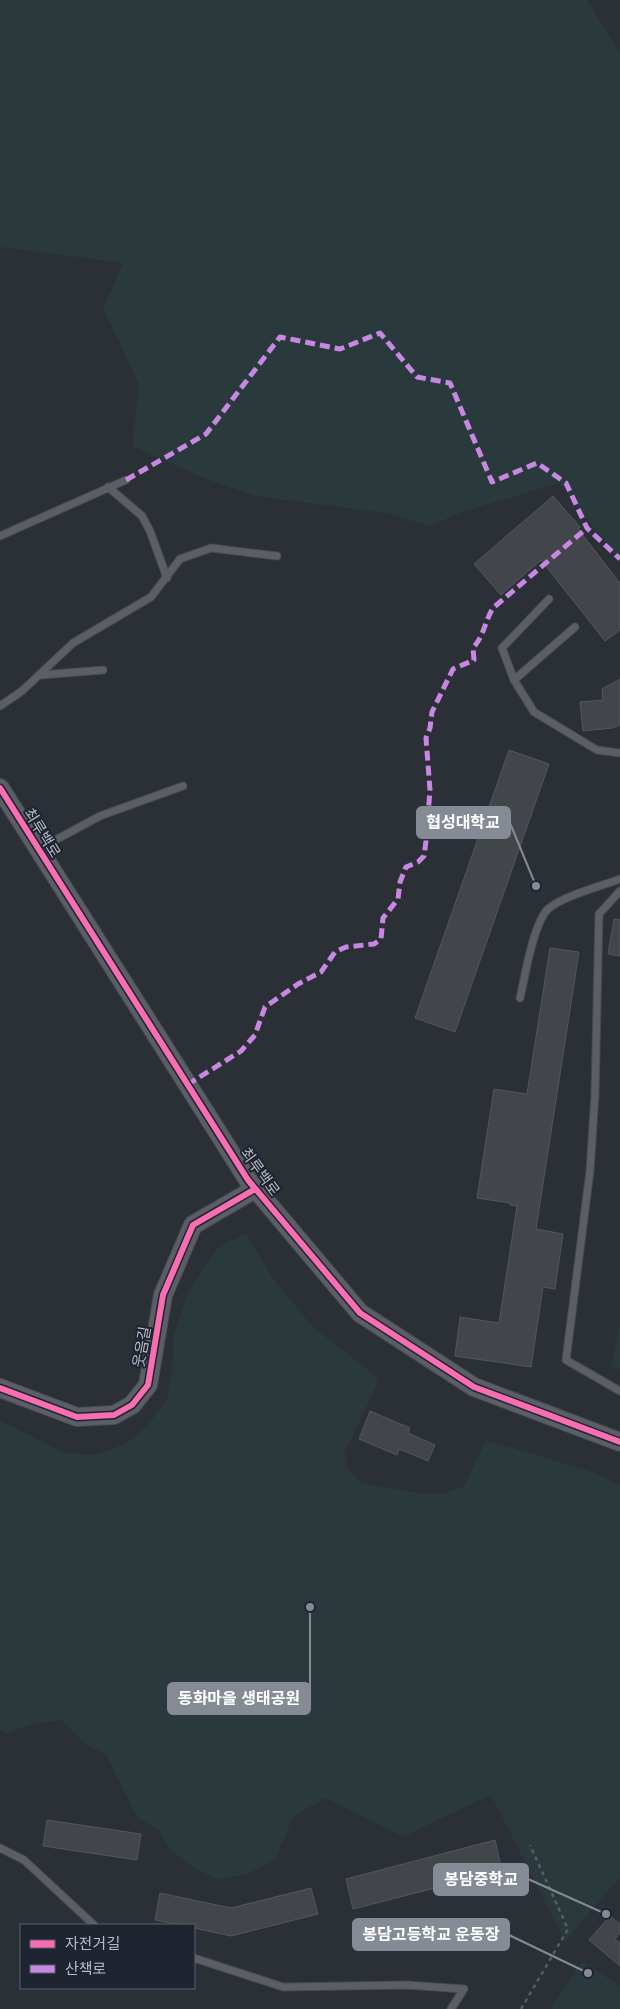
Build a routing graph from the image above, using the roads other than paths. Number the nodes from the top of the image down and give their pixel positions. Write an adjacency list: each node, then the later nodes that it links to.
1 (126, 480): 2 (lane)
2 (108, 487): 3 (lane); 5 (lane)
3 (0, 536)
4 (277, 556): 5 (lane)
5 (167, 578): 9 (lane)
6 (549, 599): 10 (lane)
7 (575, 627): 10 (lane)
8 (103, 670): 9 (lane)
9 (40, 675): 11 (lane)
10 (514, 680): 12 (lane)
11 (0, 706)
12 (620, 753)
13 (183, 786): 15 (lane)
14 (0, 788): 15 (street, 최루백로)
15 (38, 849): 19 (street, 최루백로)
16 (620, 878): 18 (lane)
17 (620, 892): 21 (lane)
18 (520, 998)
19 (255, 1189): 20 (street, 웃음길); 22 (street, 최루백로)
20 (0, 1388)
21 (620, 1391)
22 (620, 1442)
23 (0, 1848): 24 (lane)
24 (93, 1924)
25 (195, 1958): 26 (lane)
26 (451, 2009)

